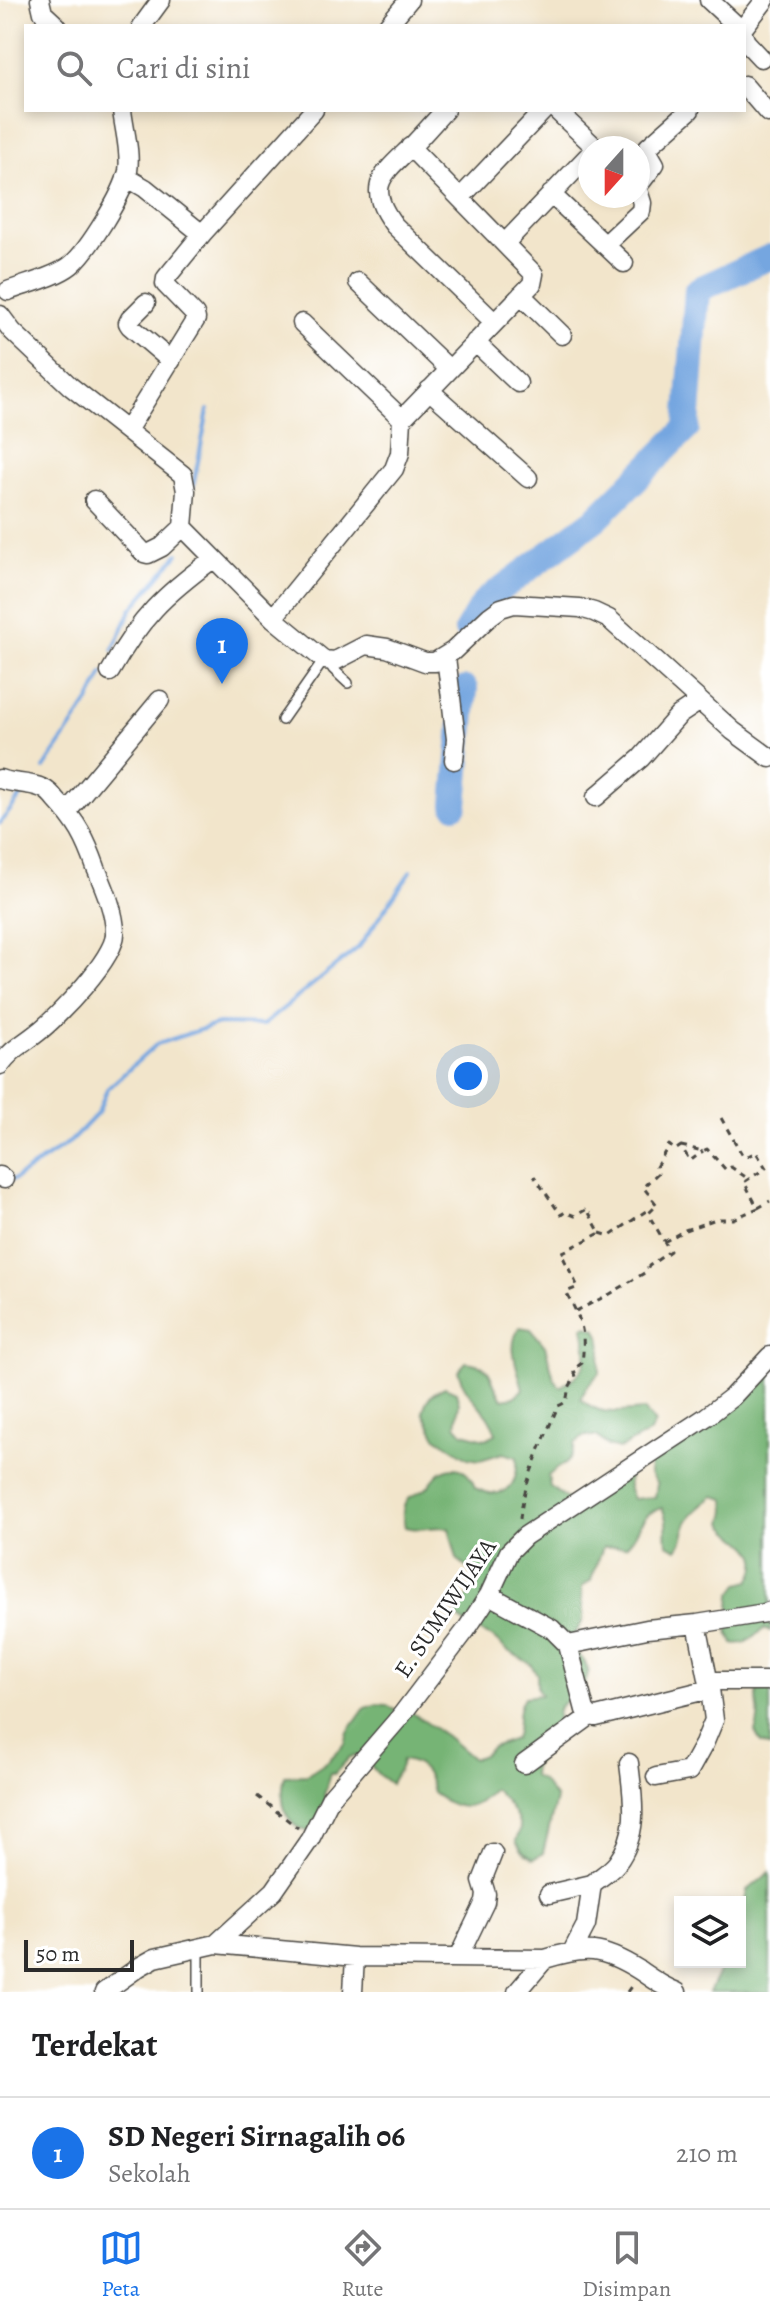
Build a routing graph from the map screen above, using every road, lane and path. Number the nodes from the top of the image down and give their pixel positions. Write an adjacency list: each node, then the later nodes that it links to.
1 (40, 0): 6 (street)
2 (161, 0): 7 (street)
3 (409, 0): 8 (street)
4 (709, 0): 9 (street)
5 (765, 0): 10 (street)
6 (55, 24)
7 (143, 24)
8 (389, 24)
9 (732, 24)
10 (746, 30)
11 (746, 39): 12 (street)
12 (761, 58)
13 (746, 87): 20 (street)
14 (122, 112): 25 (street)
15 (312, 112): 29 (street)
16 (443, 112): 23 (street)
17 (542, 112): 27 (street)
18 (558, 112): 21 (street)
19 (688, 112): 22 (street)
20 (768, 113)
21 (583, 136)
22 (650, 145)
23 (410, 147): 27 (street); 39 (street)
24 (578, 166): 26 (street)
25 (126, 177): 29 (street); 35 (street)
26 (551, 194): 30 (street); 31 (street)
27 (461, 197): 30 (street)
28 (641, 208): 31 (street)
29 (202, 234): 43 (street)
30 (505, 243): 36 (street)
31 (606, 244): 32 (street)
32 (624, 263)
33 (0, 274): 35 (street)
34 (358, 282): 44 (street)
35 (8, 291): 38 (street)
36 (521, 295): 39 (street); 41 (street)
37 (146, 303): 43 (street)
38 (0, 312): 48 (street)
39 (494, 322): 42 (street)
40 (302, 323): 47 (street)
41 (562, 335)
42 (475, 342): 44 (street); 45 (street)
43 (171, 361): 48 (street)
44 (449, 369): 46 (street)
45 (518, 383)
46 (429, 390): 47 (street); 49 (street)
47 (402, 419): 53 (street)
48 (128, 429): 51 (street)
49 (528, 478)
50 (94, 500): 51 (street)
51 (183, 527): 52 (street)
52 (213, 559): 53 (street); 56 (street)
53 (273, 618): 55 (street)
54 (446, 657): 55 (street); 59 (street); 62 (street)
55 (327, 661): 57 (lane); 60 (lane)
56 (110, 672)
57 (348, 683)
58 (160, 700): 65 (street)
59 (700, 701): 61 (street); 64 (street)
60 (282, 720)
61 (770, 758)
62 (454, 760)
63 (0, 779): 65 (street)
64 (596, 797)
65 (67, 812): 66 (street)
66 (0, 1065)
67 (721, 1118): 70 (path)
68 (681, 1146): 69 (path); 69 (path); 76 (path)
69 (703, 1151): 73 (path)
70 (766, 1168): 71 (path); 73 (path)
71 (770, 1173)
72 (534, 1176): 77 (path)
73 (748, 1179): 75 (path)
74 (770, 1201): 75 (path)
75 (758, 1208): 78 (path)
76 (648, 1214): 77 (path); 78 (path)
77 (600, 1233): 79 (path)
78 (664, 1242): 79 (path)
79 (576, 1311): 81 (path)
80 (770, 1356): 81 (street, E. SUMIWIJAYA)
81 (525, 1536): 82 (street, E. SUMIWIJAYA)
82 (489, 1595): 85 (street); 93 (street, E. SUMIWIJAYA)
83 (770, 1611): 84 (street)
84 (697, 1624): 85 (street); 87 (street)
85 (568, 1645): 88 (street)
86 (770, 1681): 87 (street)
87 (710, 1685): 88 (street); 91 (street)
88 (590, 1716): 90 (street)
89 (629, 1763): 95 (street)
90 (524, 1764)
91 (656, 1777)
92 (257, 1796): 93 (path)
93 (310, 1839): 97 (street, E. SUMIWIJAYA)
94 (493, 1853): 100 (street)
95 (592, 1884): 96 (street); 98 (street)
96 (549, 1894)
97 (207, 1947): 99 (street); 102 (street); 103 (lane)
98 (573, 1950): 101 (street); 106 (street)
99 (355, 1957): 100 (street); 104 (street)
100 (458, 1958): 101 (street)
101 (545, 1959): 105 (street)
102 (104, 1992)
103 (199, 1992)
104 (353, 1992)
105 (517, 1992)
106 (677, 1992)

